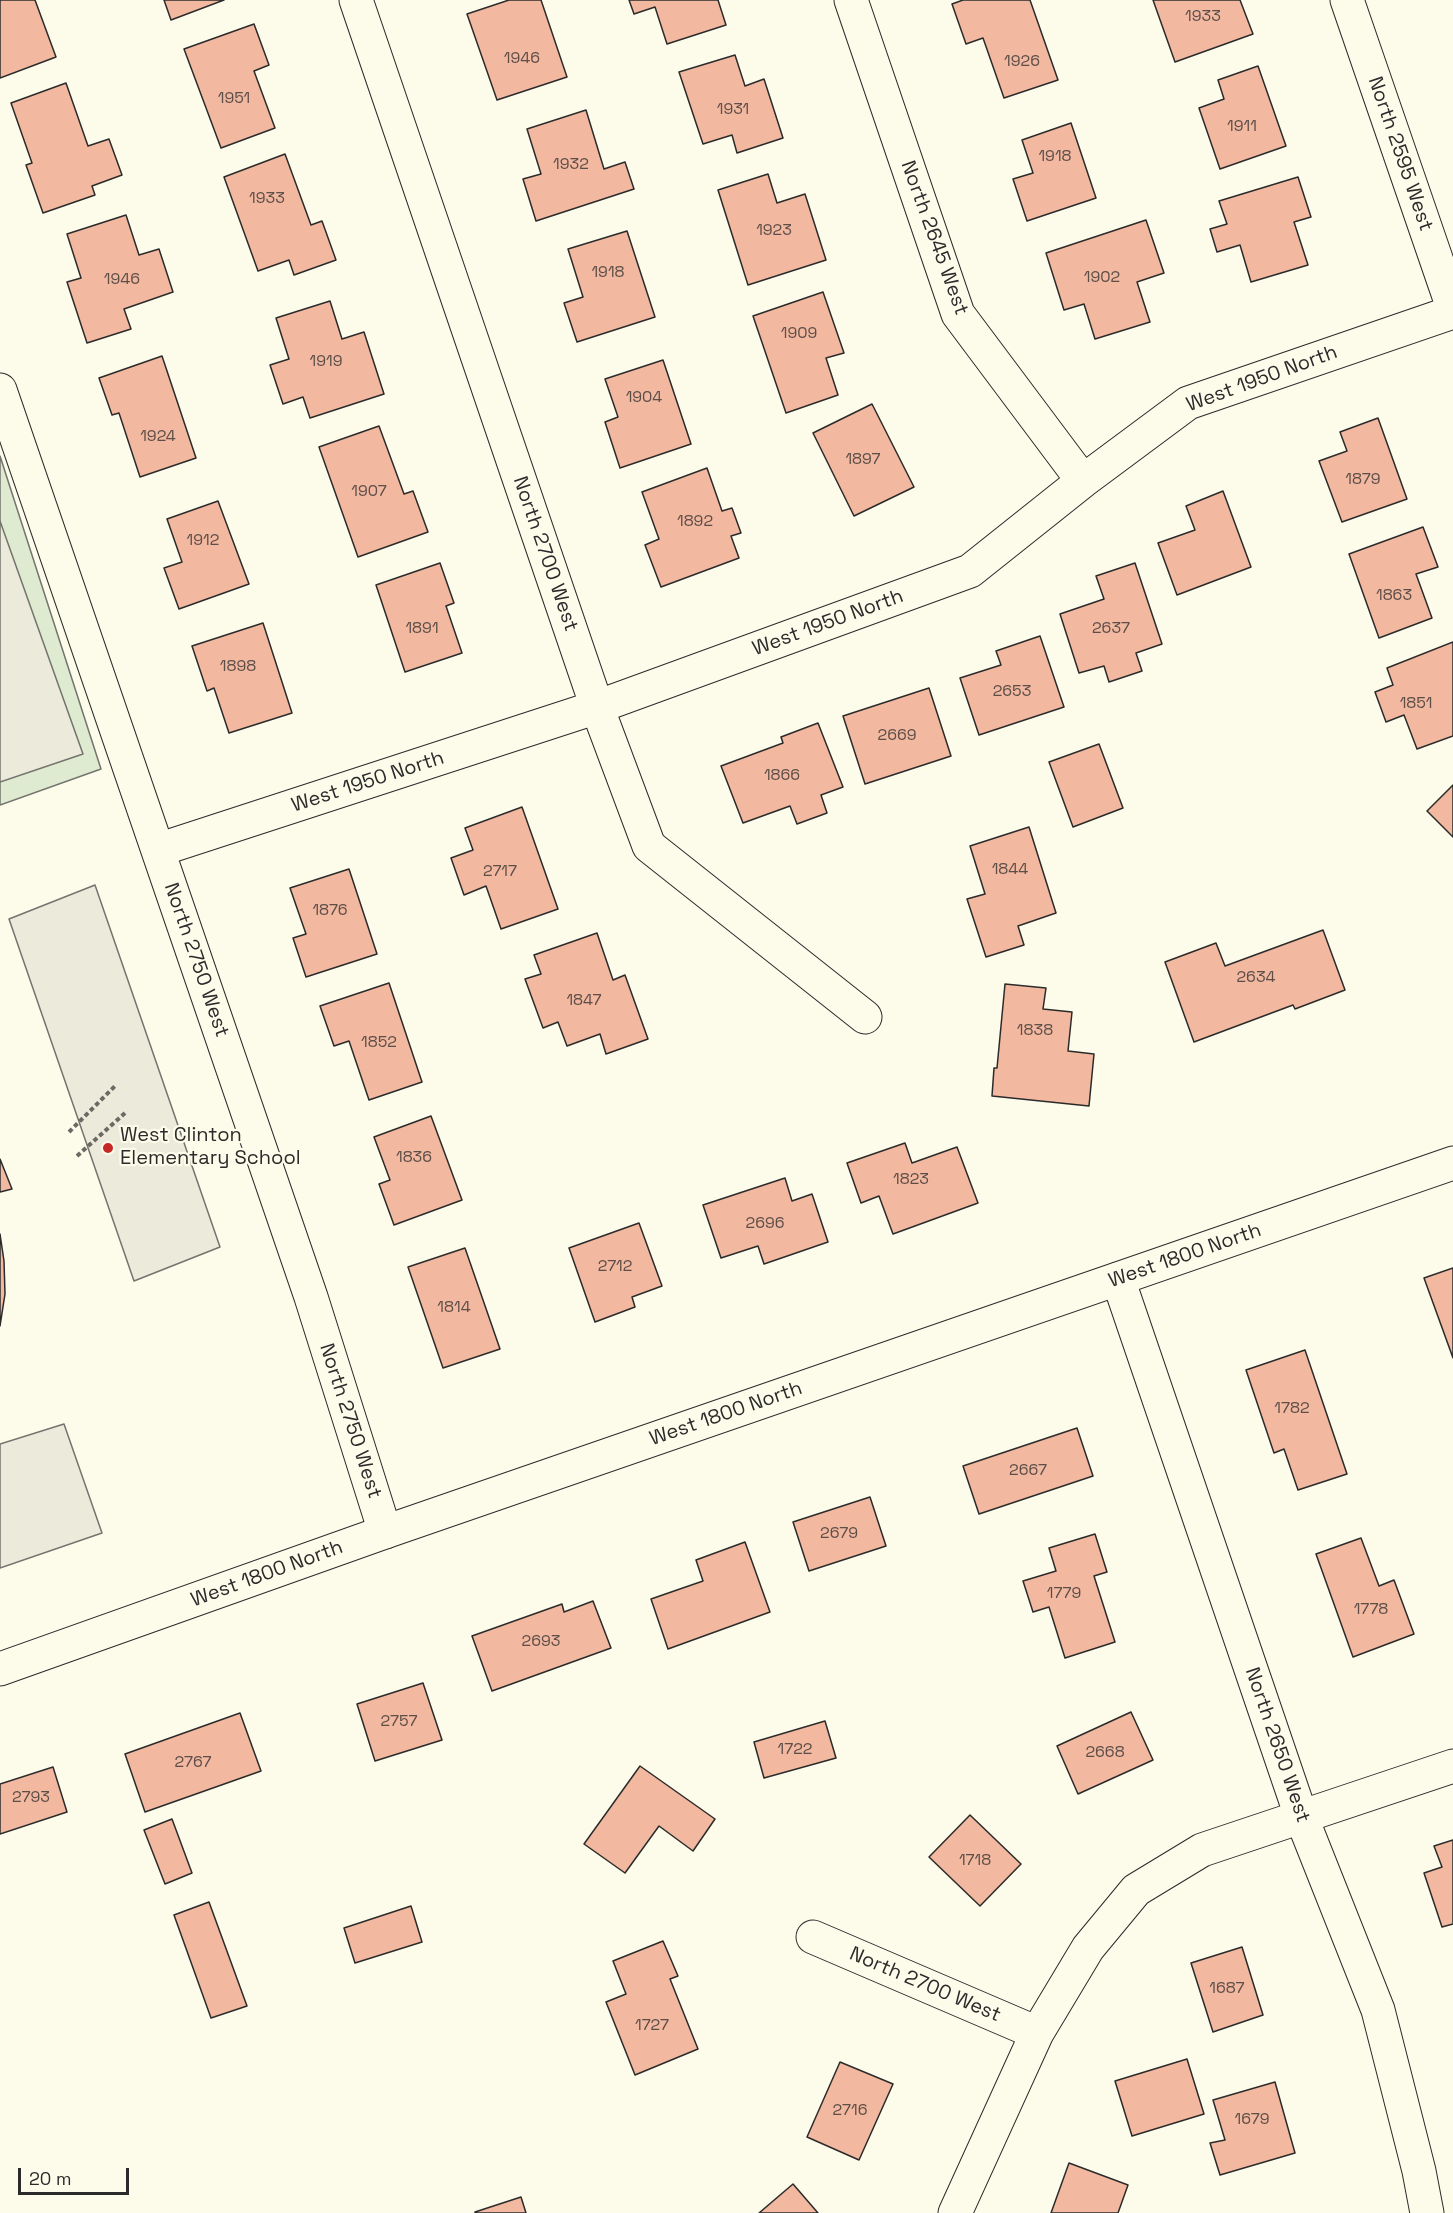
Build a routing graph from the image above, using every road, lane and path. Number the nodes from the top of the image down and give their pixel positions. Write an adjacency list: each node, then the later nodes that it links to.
1 (357, 0): 7 (street, North 2700 West)
2 (851, 0): 6 (street, North 2645 West)
3 (1347, 0): 4 (street, North 2595 West)
4 (1453, 310): 6 (street, West 1950 North)
5 (0, 390): 8 (street, North 2750 West)
6 (1083, 481): 7 (street, West 1950 North)
7 (597, 708): 8 (street, West 1950 North); 9 (street, North 2700 West)
8 (158, 850): 16 (street, North 2750 West)
9 (865, 1017)
10 (115, 1086): 12 (path)
11 (125, 1113): 13 (path)
12 (69, 1132)
13 (77, 1156)
14 (1453, 1163): 15 (street, West 1800 North)
15 (1118, 1279): 16 (street, West 1800 North); 19 (street, North 2650 West)
16 (385, 1532): 17 (street, West 1800 North)
17 (0, 1669)
18 (1453, 1766): 19 (street)
19 (1301, 1816): 21 (street); 23 (street, North 2650 West)
20 (813, 1937): 21 (street, North 2700 West)
21 (1037, 2033): 22 (street)
22 (955, 2213)
23 (1427, 2213)

